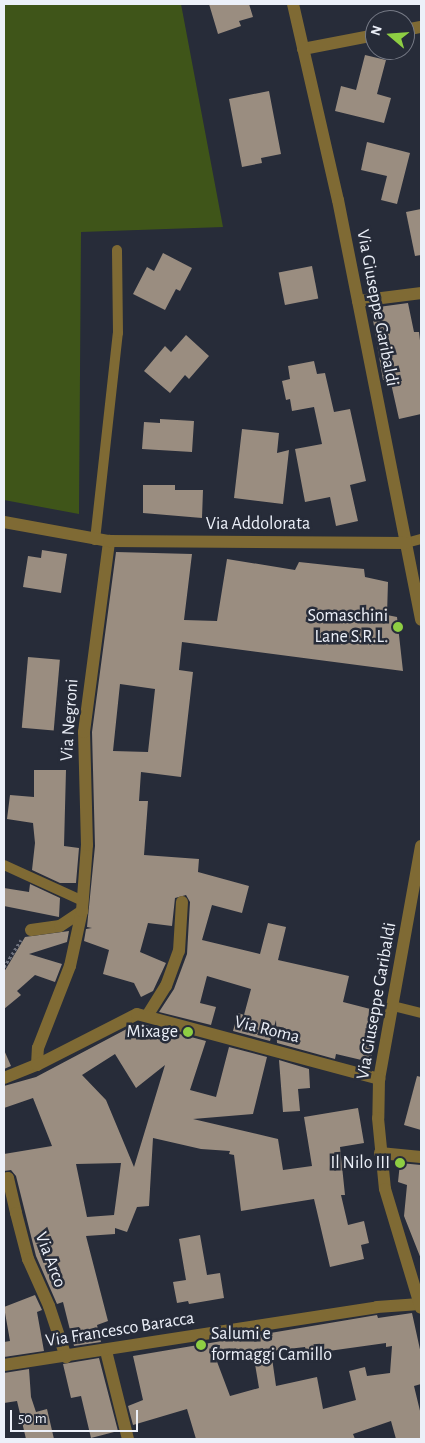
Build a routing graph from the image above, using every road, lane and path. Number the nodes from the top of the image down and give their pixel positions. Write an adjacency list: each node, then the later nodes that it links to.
1 (293, 4): 3 (street, Via Giuseppe Garibaldi)
2 (365, 38): 3 (street)
3 (303, 49): 6 (street, Via Giuseppe Garibaldi)
4 (117, 250): 9 (lane)
5 (421, 292): 6 (street)
6 (358, 302): 11 (street, Via Giuseppe Garibaldi)
7 (4, 522): 9 (street, Via Addolorata)
8 (421, 539): 11 (lane, Via Addolorata)
9 (95, 540): 10 (street, Via Addolorata)
10 (108, 541): 11 (street, Via Addolorata); 16 (street, Via Negroni)
11 (406, 543): 12 (street, Via Giuseppe Garibaldi)
12 (421, 620)
13 (421, 846): 19 (street, Via Giuseppe Garibaldi)
14 (4, 865): 16 (lane)
15 (182, 902): 21 (street)
16 (82, 906): 17 (street); 22 (street, Via Negroni)
17 (31, 930): 18 (path)
18 (4, 967)
19 (393, 1006): 20 (lane); 24 (street, Via Giuseppe Garibaldi)
20 (421, 1013)
21 (147, 1016): 22 (street); 24 (street, Via Roma)
22 (37, 1065): 23 (street)
23 (4, 1078)
24 (378, 1079): 25 (street, Via Giuseppe Garibaldi)
25 (380, 1153): 26 (street); 28 (street, Via Giuseppe Garibaldi)
26 (421, 1158)
27 (4, 1178): 30 (street, Via Arco)
28 (421, 1305): 29 (street, Via Francesco Baracca)
29 (106, 1351): 30 (street, Via Francesco Baracca); 32 (street)
30 (66, 1357): 31 (street, Via Francesco Baracca)
31 (4, 1365)
32 (128, 1439)

